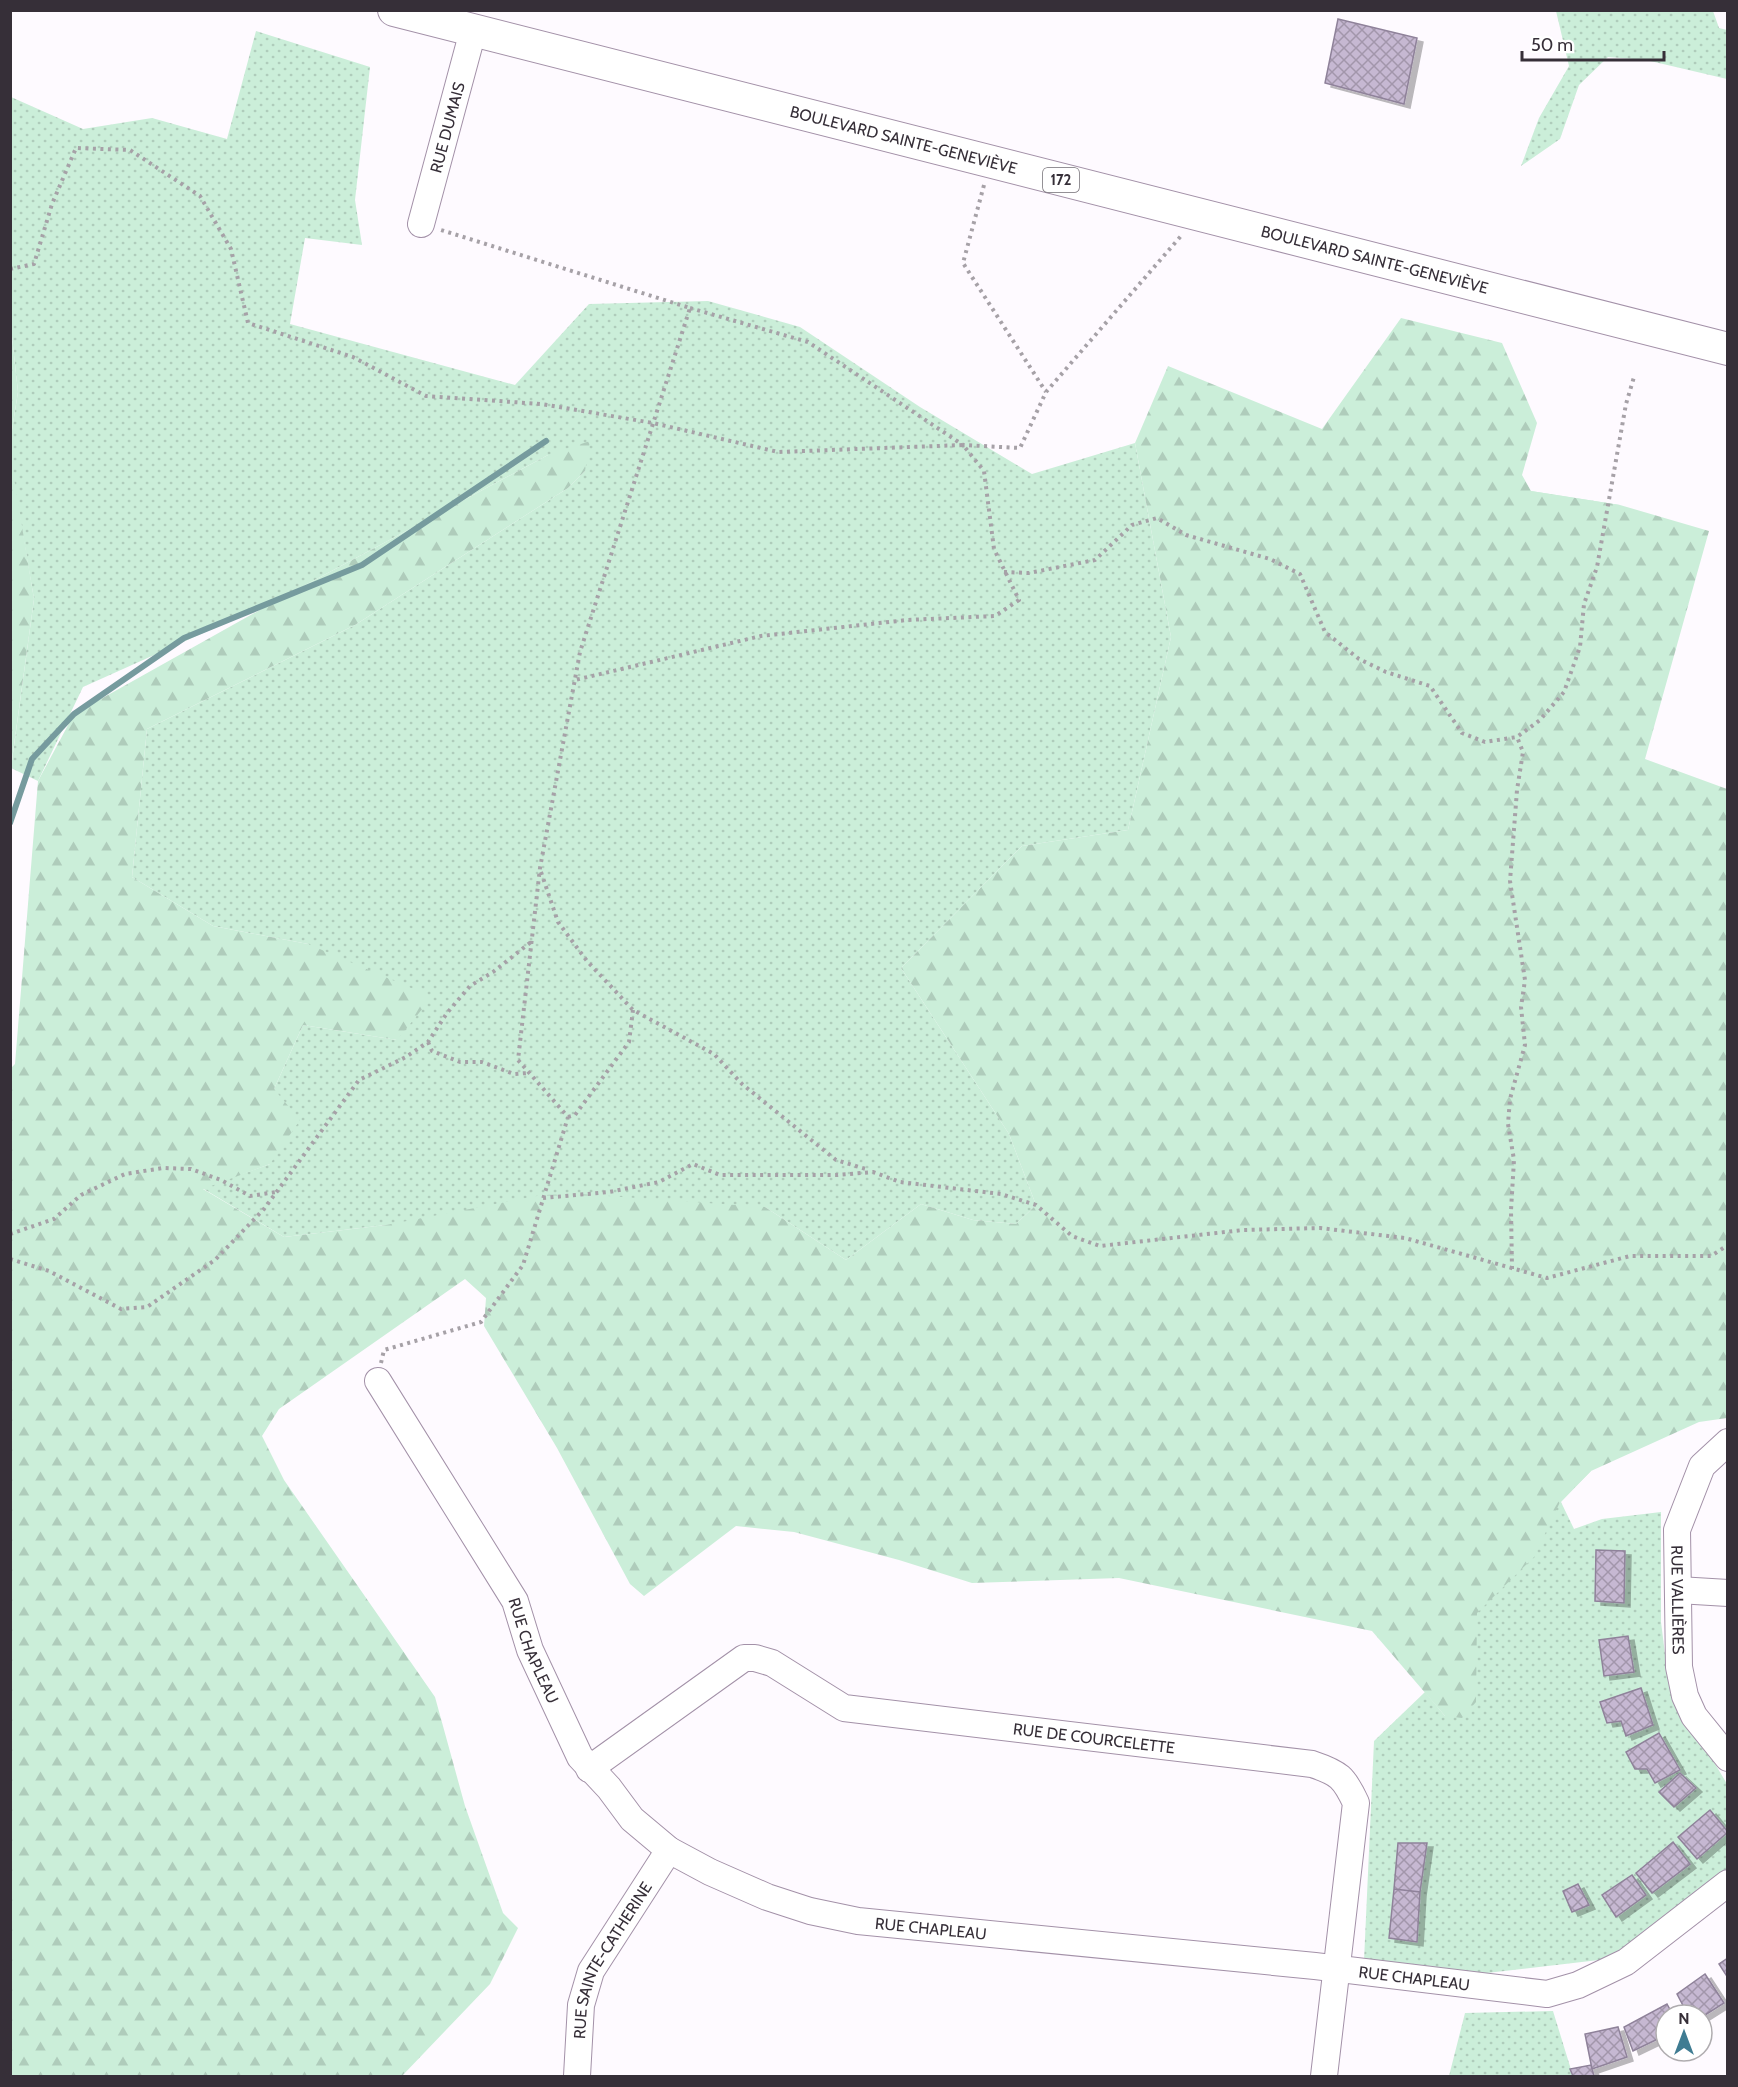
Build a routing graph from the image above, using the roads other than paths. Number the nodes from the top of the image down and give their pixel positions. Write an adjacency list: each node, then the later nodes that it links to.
1 (394, 10): 2 (main road, BOULEVARD SAINTE-GENEVIÈVE / 172)
2 (473, 31): 3 (street, RUE DUMAIS); 4 (main road, BOULEVARD SAINTE-GENEVIÈVE / 172)
3 (422, 224)
4 (1728, 349)
5 (378, 1381): 10 (street, RUE CHAPLEAU)
6 (1728, 1442): 7 (street, RUE VALLIÈRES)
7 (1678, 1590): 8 (street); 9 (street, RUE VALLIÈRES)
8 (1728, 1593)
9 (1728, 1758)
10 (589, 1769): 11 (street, RUE CHAPLEAU); 13 (street, RUE DE COURCELETTE)
11 (669, 1850): 13 (street, RUE CHAPLEAU); 14 (street, RUE SAINTE-CATHERINE)
12 (1728, 1883): 13 (street, RUE CHAPLEAU)
13 (1335, 1969): 15 (street, RUE DE COURCELETTE)
14 (577, 2076)
15 (1324, 2076)

